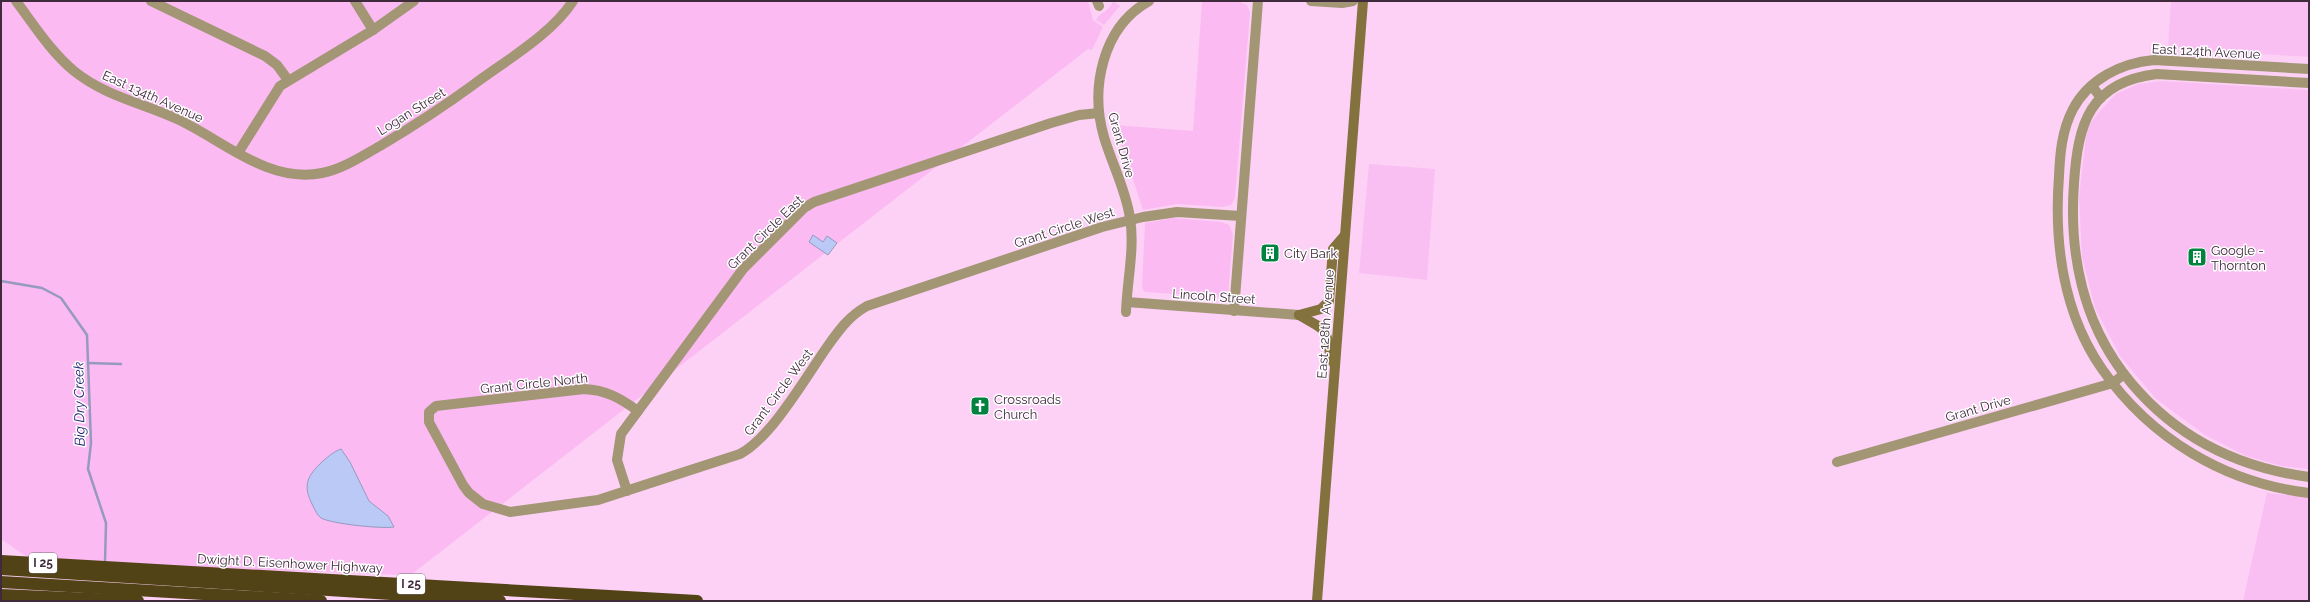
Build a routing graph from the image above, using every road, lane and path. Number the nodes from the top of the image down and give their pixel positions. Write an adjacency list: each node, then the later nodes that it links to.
1 (16, 1): 20 (street, East 134th Avenue)
2 (151, 1): 15 (street)
3 (355, 1): 11 (street)
4 (414, 1): 11 (street)
5 (573, 1): 20 (street, Logan Street)
6 (1149, 1): 19 (street, Grant Drive)
7 (1258, 1): 21 (street)
8 (1311, 1): 9 (street)
9 (1353, 1)
10 (1363, 1): 23 (main road, East 128th Avenue)
11 (373, 30): 15 (street)
12 (2152, 60): 13 (street, East 124th Avenue); 14 (street); 17 (street, East 124th Avenue)
13 (2309, 69)
14 (2154, 75): 16 (street, East 124th Avenue); 18 (street, East 124th Avenue)
15 (288, 80): 20 (street)
16 (2309, 84)
17 (2092, 86): 18 (street); 25 (street, East 124th Avenue)
18 (2100, 98): 24 (street, East 124th Avenue)
19 (1099, 113): 22 (street, Grant Drive); 32 (street, Grant Circle East)
20 (238, 153)
21 (1241, 216): 22 (street, Grant Circle West); 27 (street)
22 (1131, 220): 26 (street, Grant Drive); 38 (street, Grant Circle West)
23 (1345, 235): 28 (main road); 31 (main road, East 128th Avenue)
24 (2075, 255): 25 (street); 29 (street, East 124th Avenue)
25 (2060, 258): 30 (street, East 124th Avenue)
26 (1126, 307): 27 (street, Lincoln Street)
27 (1234, 311): 28 (street, Lincoln Street)
28 (1299, 315): 31 (main road)
29 (2124, 374): 30 (street, Grant Drive); 34 (street, East 124th Avenue)
30 (2113, 383): 35 (street, Grant Drive); 36 (street, East 124th Avenue)
31 (1334, 384): 47 (main road, East 128th Avenue)
32 (638, 411): 33 (street, Grant Circle North); 38 (street, Grant Circle East)
33 (429, 412): 38 (street, Grant Circle West)
34 (2218, 452): 36 (street); 37 (street, East 124th Avenue)
35 (1837, 462)
36 (2212, 465): 39 (street, East 124th Avenue)
37 (2309, 477)
38 (628, 492)
39 (2309, 493)
40 (1, 561): 42 (highway, Dwight D. Eisenhower Highway / I 25)
41 (1, 569): 42 (highway)
42 (85, 570): 44 (highway, Dwight D. Eisenhower Highway / I 25)
43 (1, 582): 45 (highway)
44 (125, 583): 45 (highway, Dwight D. Eisenhower Highway / I 25); 48 (highway, Dwight D. Eisenhower Highway / I 25); 49 (highway); 50 (highway); 51 (highway, Dwight D. Eisenhower Highway / I 25)
45 (84, 593): 46 (highway, Dwight D. Eisenhower Highway / I 25)
46 (1, 595)
47 (1317, 600)
48 (138, 601)
49 (321, 601)
50 (500, 601)
51 (697, 601)

